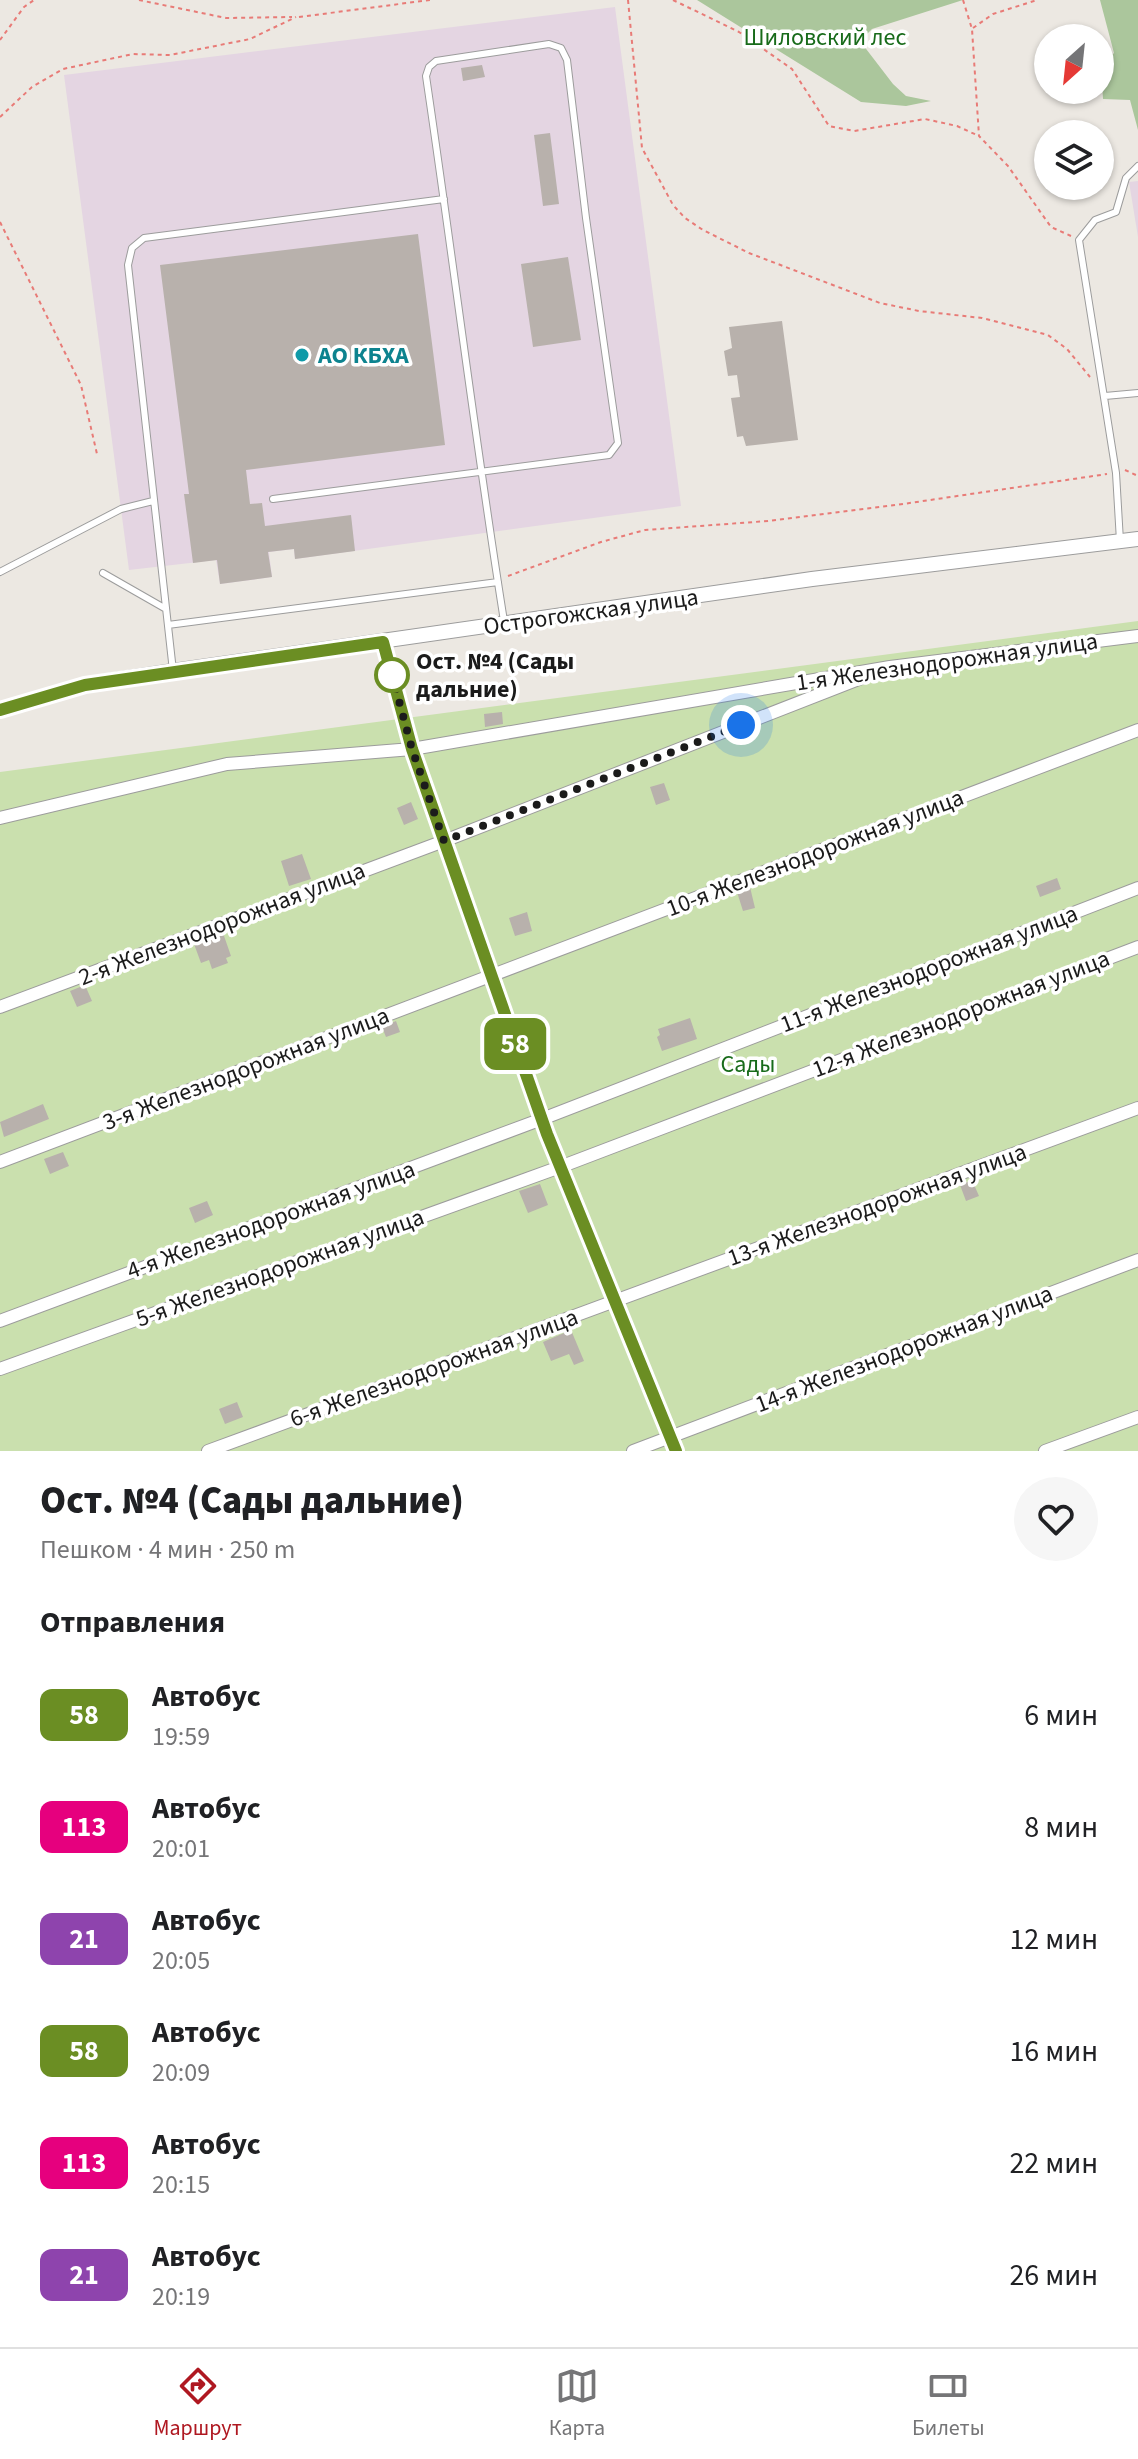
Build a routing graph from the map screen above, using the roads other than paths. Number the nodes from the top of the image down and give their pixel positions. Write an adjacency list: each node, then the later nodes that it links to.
1 (1138, 166): 4 (lane)
2 (444, 199): 5 (lane); 5 (lane); 7 (lane)
3 (1138, 393): 4 (lane)
4 (1105, 396): 9 (lane)
5 (481, 472): 6 (lane); 12 (lane)
6 (273, 499)
7 (153, 501): 10 (lane); 13 (lane)
8 (1138, 539): 9 (street, Острогожская улица)
9 (1120, 541): 15 (street, Острогожская улица)
10 (0, 572)
11 (103, 573): 13 (lane)
12 (498, 582): 14 (lane); 15 (lane)
13 (166, 609): 14 (lane)
14 (168, 625): 19 (lane)
15 (505, 625): 17 (street, Острогожская улица)
16 (1138, 636): 18 (street, 1-я Железнодорожная улица)
17 (383, 642): 19 (street, Острогожская улица); 22 (street)
18 (890, 667): 22 (street, 1-я Железнодорожная улица); 24 (street, 2-я Железнодорожная улица)
19 (173, 671): 20 (street, Острогожская улица)
20 (0, 710)
21 (1138, 730): 27 (street, 10-я Железнодорожная улица)
22 (412, 749): 23 (street, 1-я Железнодорожная улица); 24 (street)
23 (0, 818)
24 (444, 841): 27 (street); 28 (street, 2-я Железнодорожная улица)
25 (1138, 888): 30 (street, 11-я Железнодорожная улица)
26 (1138, 947): 32 (street, 12-я Железнодорожная улица)
27 (491, 976): 30 (street); 31 (street, 3-я Железнодорожная улица)
28 (0, 1007)
29 (1138, 1108): 34 (street, 13-я Железнодорожная улица)
30 (542, 1119): 32 (street); 35 (street, 4-я Железнодорожная улица)
31 (0, 1162)
32 (560, 1167): 34 (street); 36 (street, 5-я Железнодорожная улица)
33 (1138, 1260): 38 (street, 14-я Железнодорожная улица)
34 (615, 1302): 38 (street); 39 (street, 6-я Железнодорожная улица)
35 (0, 1321)
36 (0, 1369)
37 (1138, 1417): 42 (street)
38 (671, 1438): 40 (street, 14-я Железнодорожная улица); 41 (street)
39 (208, 1451)
40 (633, 1451)
41 (676, 1451)
42 (1045, 1451)

